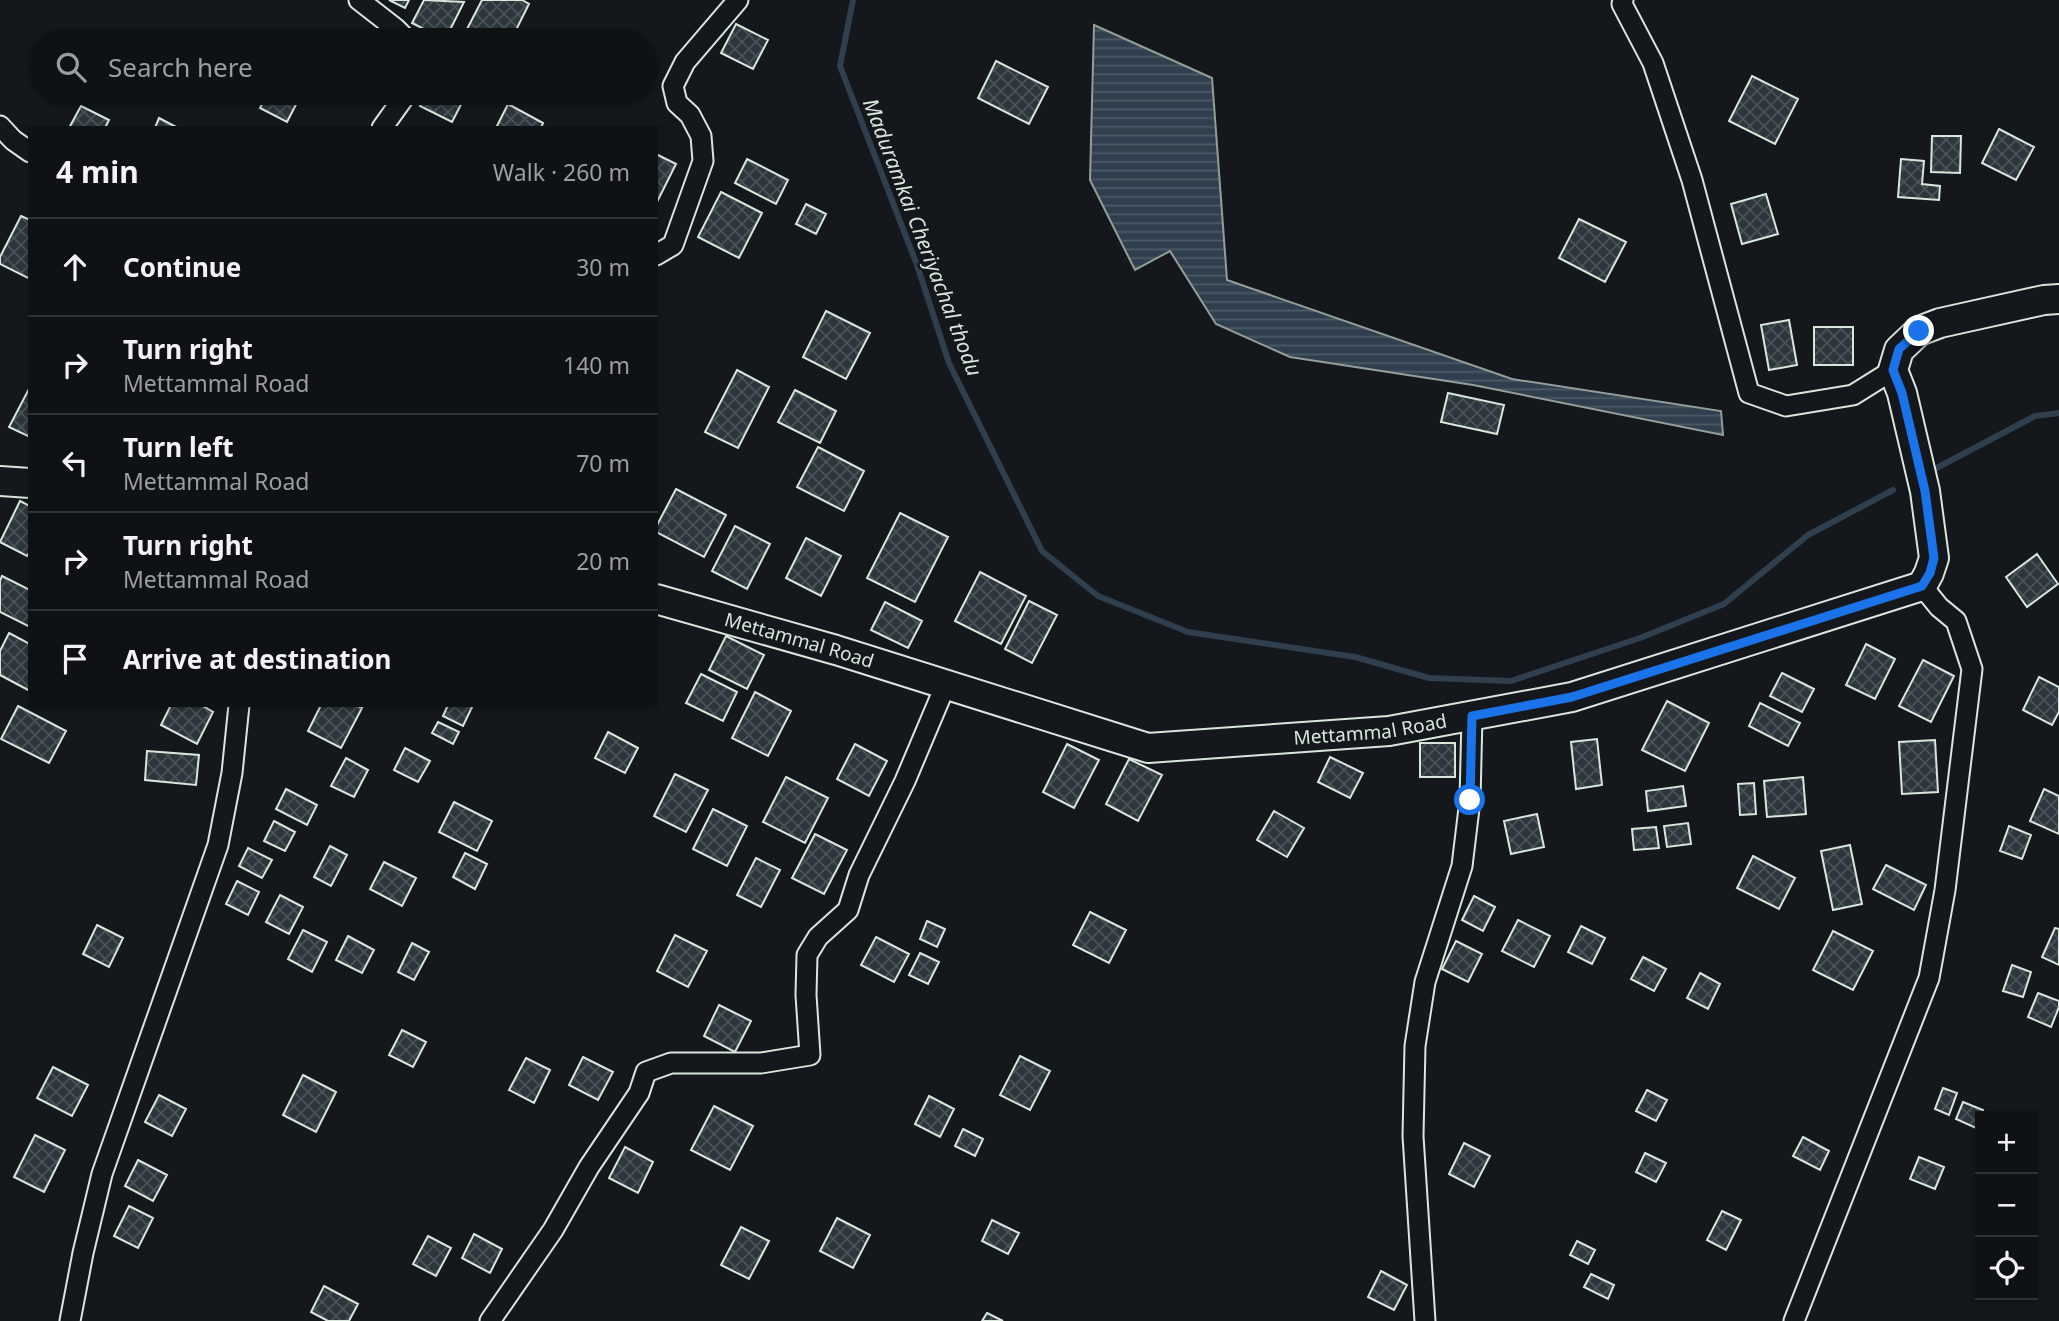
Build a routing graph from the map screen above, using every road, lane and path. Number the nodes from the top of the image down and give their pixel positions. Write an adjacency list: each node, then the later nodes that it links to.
1 (359, 0): 4 (street)
2 (738, 0): 9 (street)
3 (1623, 0): 11 (street)
4 (395, 28)
5 (398, 105): 7 (street)
6 (0, 126): 8 (street)
7 (383, 126)
8 (28, 150)
9 (658, 255)
10 (2059, 299): 11 (main road)
11 (1893, 370): 14 (main road)
12 (0, 481): 13 (main road)
13 (28, 483)
14 (1922, 586): 18 (main road, Mettammal Road); 22 (street)
15 (658, 600): 16 (main road, Mettammal Road)
16 (946, 684): 18 (main road, Mettammal Road); 20 (street)
17 (239, 707): 19 (street)
18 (1472, 716): 21 (street)
19 (70, 1321)
20 (490, 1321)
21 (1425, 1321)
22 (1794, 1321)

